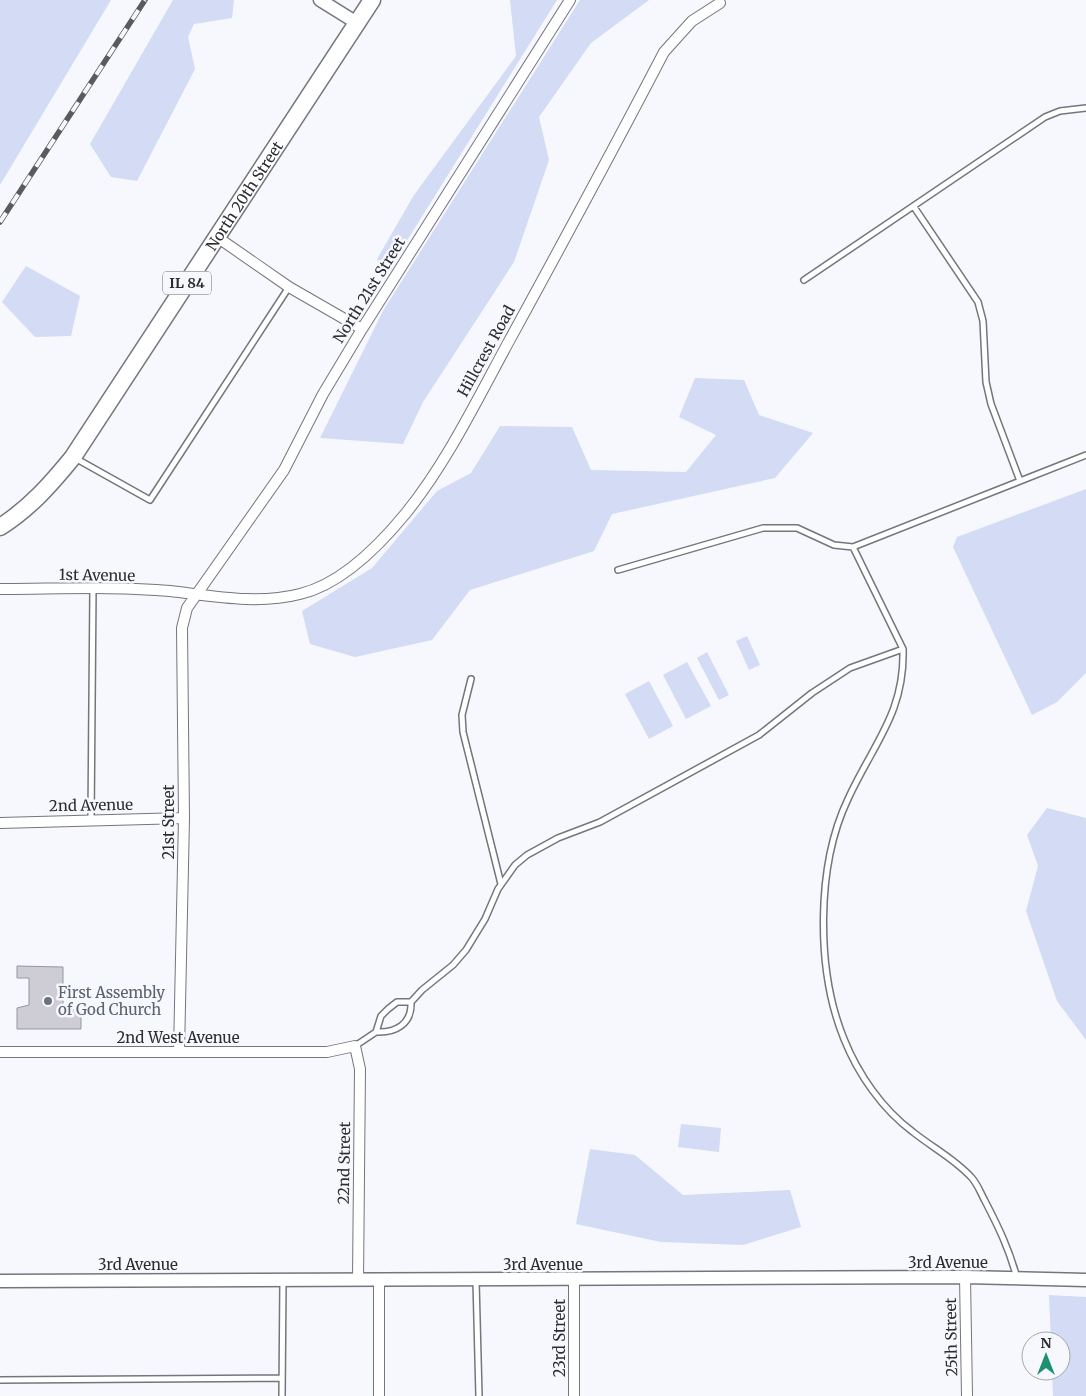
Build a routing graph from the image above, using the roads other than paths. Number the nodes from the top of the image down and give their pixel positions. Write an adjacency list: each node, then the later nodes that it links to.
1 (320, 0): 5 (street)
2 (372, 0): 5 (main road, North 20th Street / IL 84)
3 (570, 0): 13 (street, North 21st Street)
4 (720, 3): 22 (street, Hillcrest Road)
5 (357, 23): 10 (main road, North 20th Street / IL 84)
6 (1086, 103): 7 (lane)
7 (1078, 108): 8 (lane); 9 (lane)
8 (1086, 108)
9 (914, 207): 11 (lane); 16 (lane)
10 (217, 237): 12 (street); 15 (main road, North 20th Street / IL 84)
11 (804, 280)
12 (289, 287): 13 (street); 15 (lane)
13 (362, 329): 22 (street, North 21st Street)
14 (1086, 455): 16 (lane)
15 (73, 457): 17 (main road, North 20th Street / IL 84)
16 (1020, 481): 18 (lane)
17 (0, 527)
18 (853, 547): 19 (lane); 23 (lane)
19 (618, 570)
20 (93, 588): 21 (street, 1st Avenue); 22 (street, 1st Avenue); 26 (lane)
21 (0, 589)
22 (194, 596): 25 (street, 21st Street)
23 (903, 649): 28 (lane); 35 (lane)
24 (471, 679): 28 (lane)
25 (184, 818): 26 (street, 2nd Avenue); 33 (street, 21st Street)
26 (92, 820): 27 (street, 2nd Avenue)
27 (0, 823)
28 (501, 884): 29 (lane)
29 (412, 1002): 30 (lane); 30 (lane)
30 (376, 1032): 31 (lane)
31 (355, 1046): 33 (street, 2nd West Avenue); 37 (street, 22nd Street)
32 (0, 1052): 33 (street, 2nd West Avenue)
33 (179, 1052)
34 (965, 1277): 35 (street, 3rd Avenue); 40 (street, 3rd Avenue); 49 (street, 25th Street)
35 (1017, 1278): 41 (street, 3rd Avenue)
36 (283, 1280): 37 (street, 3rd Avenue); 42 (street, 3rd Avenue); 43 (lane)
37 (358, 1280): 38 (street, 3rd Avenue)
38 (379, 1280): 39 (street, 3rd Avenue); 46 (street)
39 (476, 1280): 40 (street, 3rd Avenue); 47 (lane)
40 (574, 1280): 48 (street, 23rd Street)
41 (1086, 1280)
42 (0, 1281)
43 (281, 1378): 44 (lane); 45 (lane)
44 (0, 1380)
45 (282, 1396)
46 (379, 1396)
47 (479, 1396)
48 (574, 1396)
49 (967, 1396)

